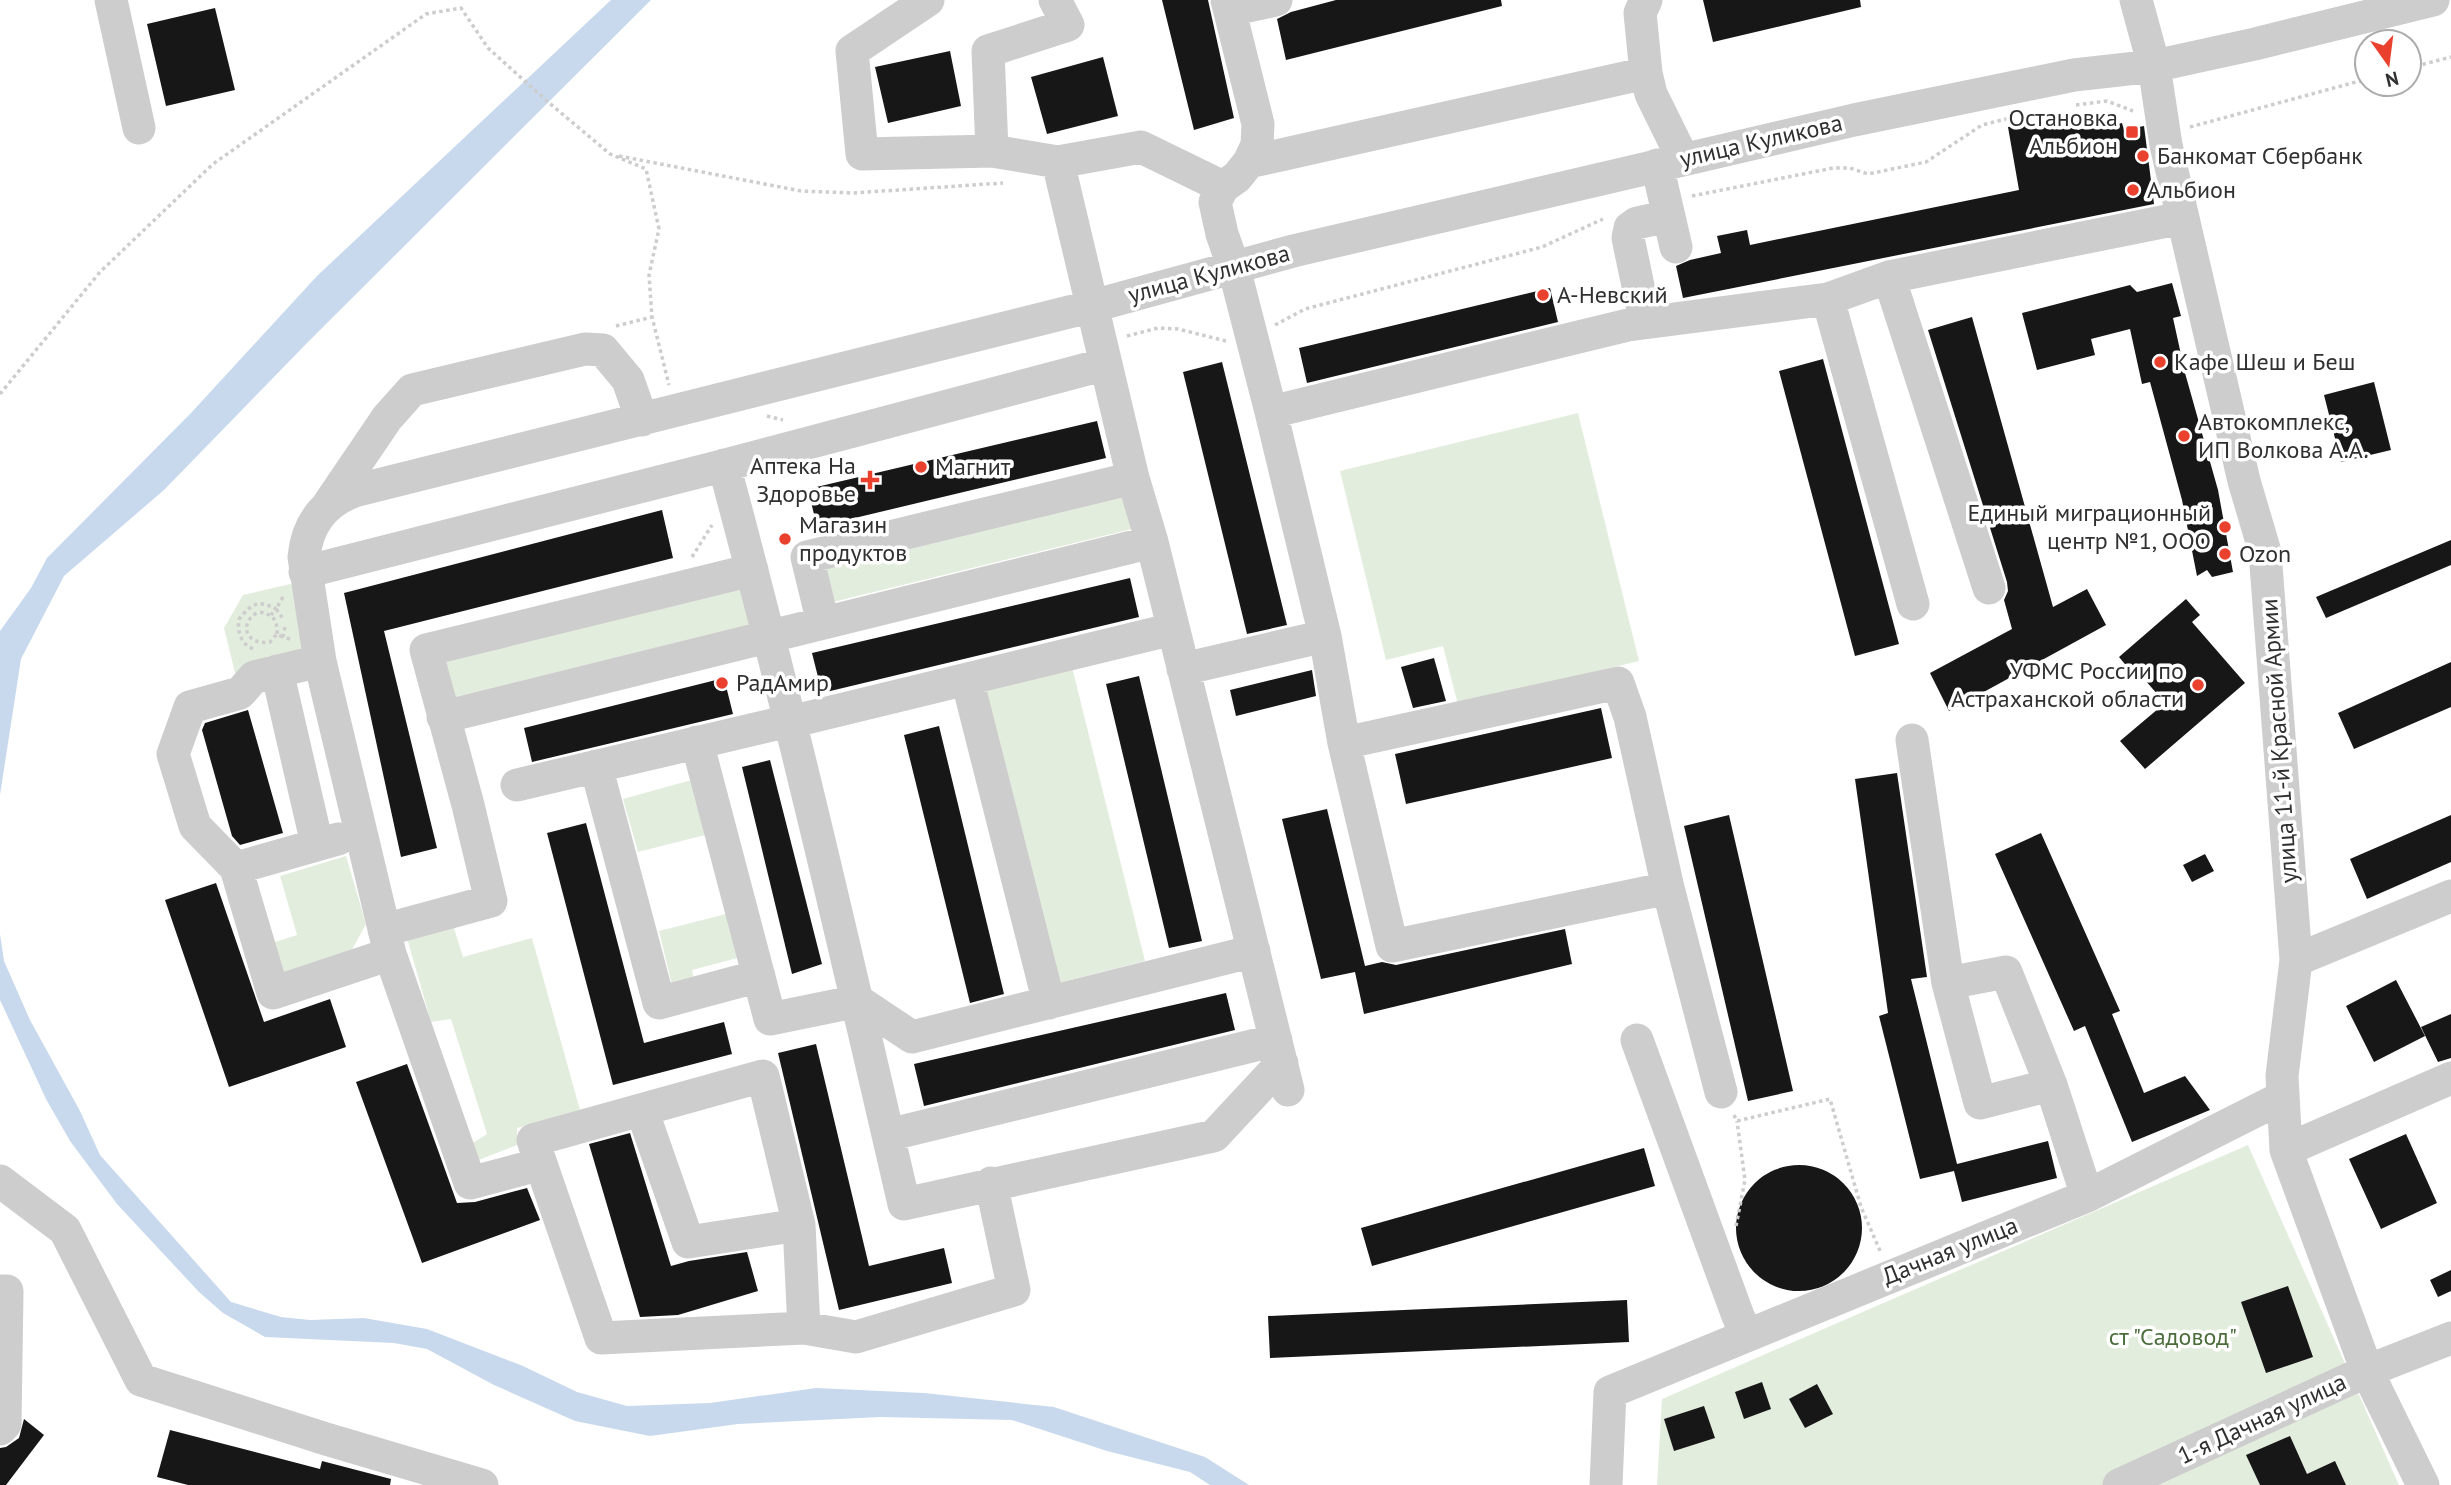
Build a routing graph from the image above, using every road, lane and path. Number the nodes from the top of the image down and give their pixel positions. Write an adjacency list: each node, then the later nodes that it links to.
1 (111, 0): 17 (street)
2 (928, 0): 19 (street)
3 (1055, 0): 19 (street)
4 (1276, 0): 8 (street)
5 (1646, 0): 12 (street)
6 (2136, 0): 11 (street, улица 11-й Красной Армии)
7 (2433, 0): 11 (street, улица Куликова)
8 (1229, 5): 23 (street)
9 (2451, 57): 10 (path)
10 (2423, 64)
11 (2154, 66): 18 (street, улица 11-й Красной Армии); 22 (street, улица Куликова)
12 (1646, 72): 22 (street); 23 (street)
13 (2353, 83): 18 (path)
14 (2070, 105): 15 (path)
15 (2136, 113)
16 (2020, 116): 28 (path)
17 (139, 128)
18 (2165, 134): 27 (street, улица 11-й Красной Армии)
19 (992, 150): 21 (street)
20 (610, 154): 24 (path); 34 (path); 38 (path)
21 (1058, 162): 25 (street); 33 (street)
22 (1670, 162): 28 (street); 29 (street, улица Куликова)
23 (1250, 163): 25 (street)
24 (1010, 182)
25 (1223, 187): 29 (street)
26 (1606, 218): 36 (path)
27 (2182, 218): 30 (street); 85 (street, улица 11-й Красной Армии)
28 (1670, 221): 32 (street)
29 (1234, 268): 33 (street, улица Куликова); 36 (street)
30 (1889, 277): 31 (street); 50 (street)
31 (1828, 299): 40 (street); 53 (street)
32 (1642, 305)
33 (1093, 306): 37 (street); 39 (street, улица Куликова)
34 (652, 317): 35 (path); 39 (path)
35 (612, 327)
36 (1252, 337): 37 (path); 40 (street)
37 (1103, 354): 44 (street); 45 (street)
38 (0, 394)
39 (698, 406): 42 (street, улица Куликова)
40 (1271, 412): 63 (street)
41 (764, 415): 43 (path)
42 (642, 419): 46 (street, улица Куликова); 46 (street)
43 (790, 419)
44 (1133, 478): 47 (street); 59 (street)
45 (728, 480): 48 (street); 49 (street); 51 (path)
46 (328, 505): 49 (street)
47 (1152, 542): 59 (street); 60 (street)
48 (752, 570): 51 (street); 62 (street)
49 (296, 582): 54 (path); 67 (street)
50 (1989, 587)
51 (670, 591): 71 (street)
52 (255, 604): 54 (path); 55 (path); 57 (path)
53 (1913, 604)
54 (276, 609): 56 (path); 64 (path)
55 (258, 612): 56 (path); 58 (path)
56 (271, 615): 61 (path)
57 (239, 619): 58 (path); 66 (path)
58 (247, 622): 65 (path)
59 (823, 623): 62 (street)
60 (1173, 629): 69 (street); 70 (street)
61 (277, 634): 64 (path); 65 (path)
62 (769, 636): 71 (street); 72 (street)
63 (1325, 636): 69 (street); 75 (street)
64 (284, 637): 67 (path); 68 (path)
65 (252, 639): 66 (path)
66 (248, 647): 68 (path)
67 (307, 651): 68 (street); 78 (street)
68 (272, 656): 79 (street); 80 (street)
69 (1184, 669): 84 (street)
70 (967, 679): 72 (street); 89 (street)
71 (443, 717): 83 (street)
72 (789, 722): 74 (street); 88 (street)
73 (1912, 740): 87 (street)
74 (697, 742): 76 (street); 86 (street)
75 (1343, 743): 81 (street); 81 (street)
76 (596, 766): 77 (street); 86 (street)
77 (517, 785)
78 (361, 833): 79 (street); 83 (street)
79 (317, 844): 80 (street)
80 (236, 868): 83 (street)
81 (1668, 888): 94 (street)
82 (2451, 897): 85 (street)
83 (387, 942): 100 (street)
84 (1254, 951): 89 (street); 91 (street)
85 (2296, 960): 95 (street, улица 11-й Красной Армии)
86 (758, 976): 88 (street)
87 (1948, 984): 93 (street); 93 (street)
88 (858, 1001): 89 (street); 98 (street)
89 (1049, 1003)
90 (1637, 1040): 109 (street)
91 (1282, 1064): 98 (street); 102 (street)
92 (2451, 1078): 99 (street)
93 (2052, 1085): 103 (street)
94 (1721, 1092): 97 (path)
95 (2283, 1097): 99 (street, улица 11-й Красной Армии); 103 (street, Дачная улица)
96 (642, 1110): 100 (street); 104 (street); 104 (street)
97 (1737, 1121): 105 (path); 106 (path)
98 (888, 1135): 102 (street)
99 (2286, 1150): 111 (street, улица 11-й Красной Армии)
100 (541, 1164): 108 (street)
101 (0, 1181): 113 (street)
102 (991, 1183): 108 (street)
103 (2087, 1196): 106 (street, Дачная улица)
104 (799, 1224): 108 (street)
105 (1740, 1237)
106 (1891, 1275): 109 (street, Дачная улица)
107 (0, 1291): 112 (street)
108 (804, 1328)
109 (1747, 1335): 114 (street, Дачная улица)
110 (2451, 1338): 111 (street)
111 (2367, 1371): 115 (street, 1-я Дачная улица); 116 (street, улица 11-й Красной Армии)
112 (0, 1429)
113 (482, 1485)
114 (1606, 1485)
115 (2119, 1485)
116 (2423, 1485)

